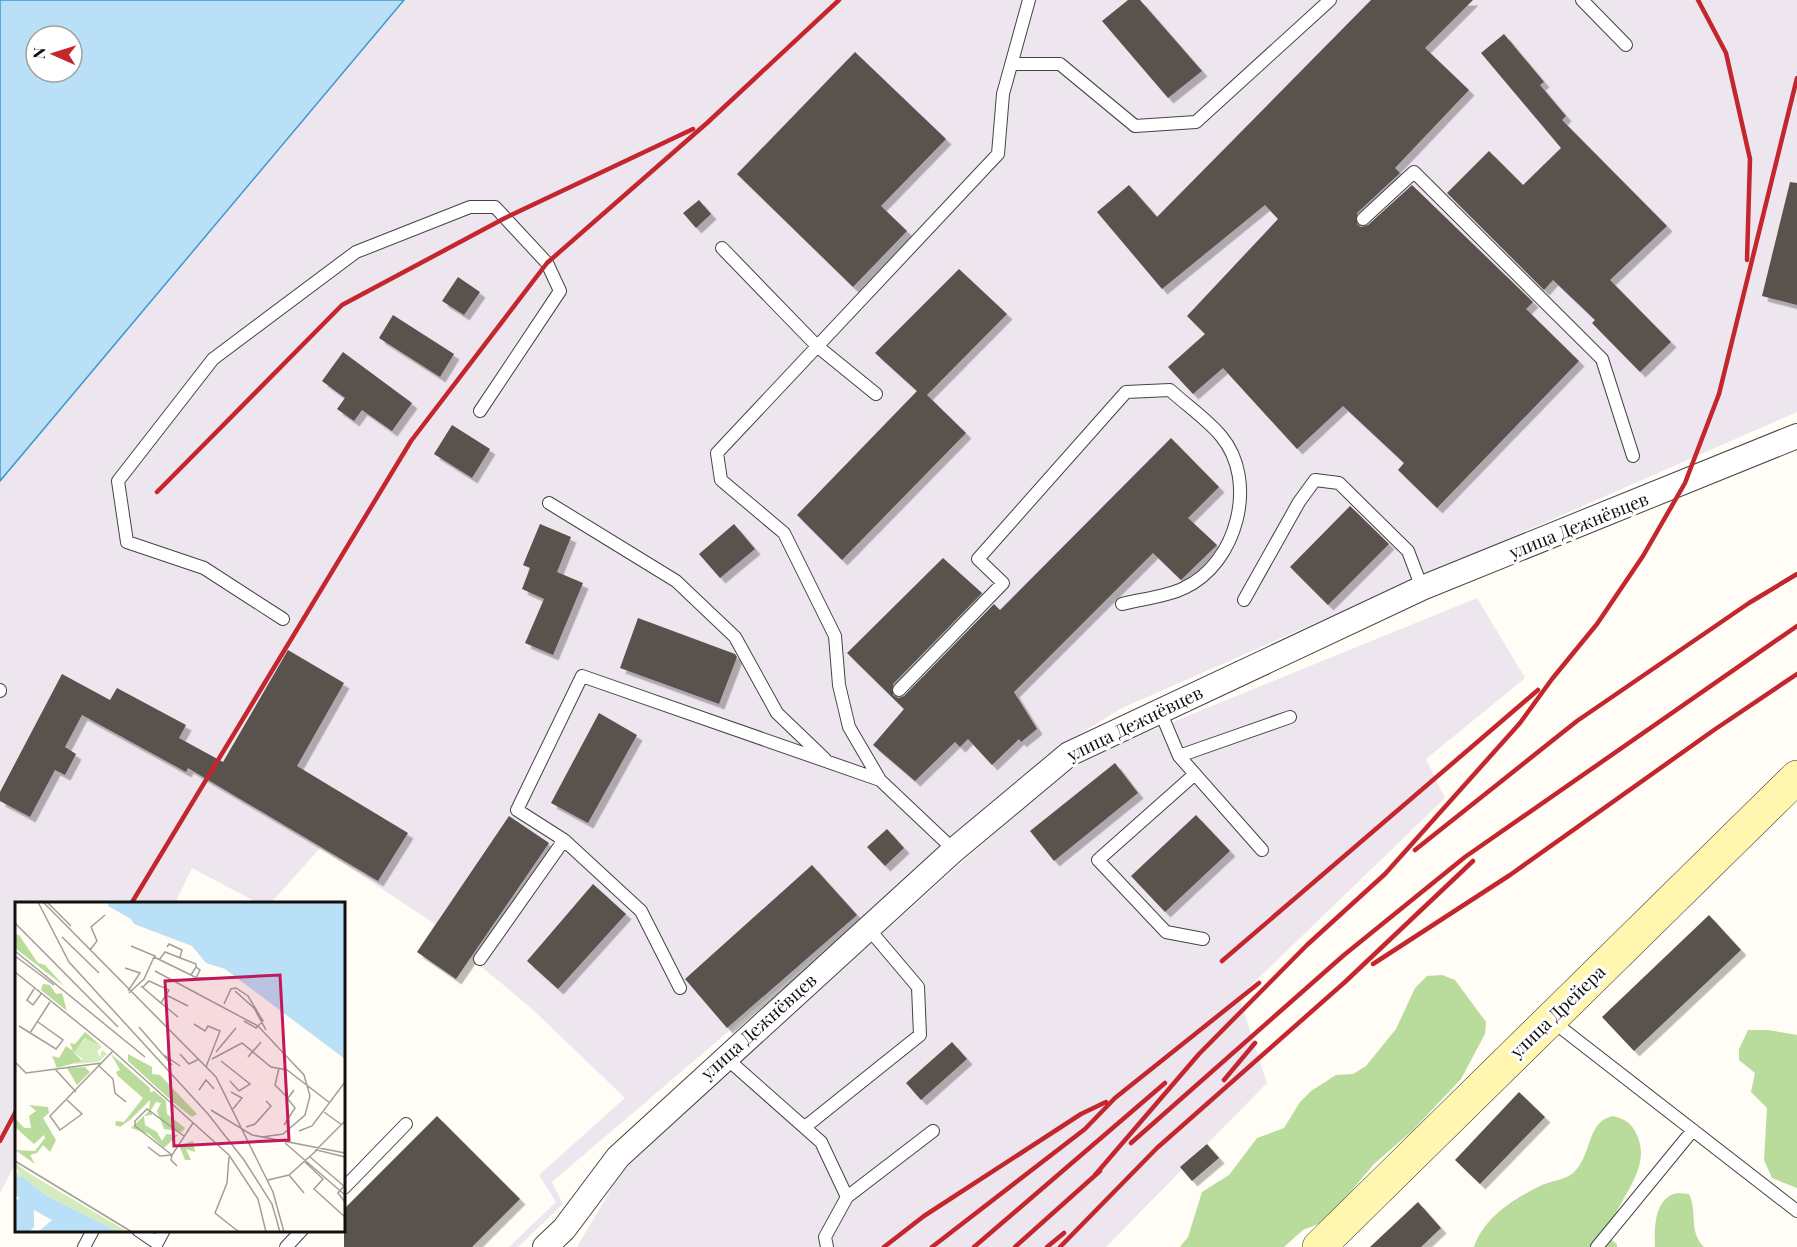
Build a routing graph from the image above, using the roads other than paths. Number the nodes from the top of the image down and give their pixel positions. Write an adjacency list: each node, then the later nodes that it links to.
1 (1029, 0): 5 (lane)
2 (1330, 0): 5 (lane)
3 (1582, 0): 4 (lane)
4 (1626, 45)
5 (1012, 64): 8 (lane)
6 (1362, 219): 12 (lane)
7 (722, 248): 8 (lane)
8 (817, 346): 9 (lane); 25 (lane)
9 (876, 394)
10 (480, 411): 17 (lane)
11 (1797, 436): 14 (street, улица Дежнёвцев)
12 (1633, 456)
13 (549, 502): 22 (lane)
14 (1422, 588): 15 (lane); 19 (street, улица Дежнёвцев)
15 (1244, 600)
16 (1122, 604): 18 (lane)
17 (283, 619)
18 (899, 690)
19 (1160, 711): 21 (lane); 27 (street, улица Дежнёвцев)
20 (1290, 717): 21 (lane)
21 (1179, 756): 23 (lane)
22 (828, 762): 25 (lane); 26 (lane)
23 (1195, 774): 28 (lane); 30 (lane)
24 (1797, 777): 33 (main road, улица Дрейера)
25 (880, 780): 27 (lane)
26 (564, 840): 31 (lane); 32 (lane)
27 (954, 850): 29 (street, улица Дежнёвцев)
28 (1262, 850)
29 (868, 928): 34 (street, улица Дежнёвцев); 36 (lane)
30 (1203, 939)
31 (480, 959)
32 (680, 988)
33 (1550, 1019): 37 (lane); 50 (main road, улица Дрейера)
34 (726, 1058): 36 (lane); 48 (street, улица Дежнёвцев)
35 (406, 1125): 39 (lane)
36 (805, 1127): 40 (lane)
37 (1693, 1130): 41 (lane); 51 (lane)
38 (933, 1131): 40 (lane)
39 (345, 1187)
40 (847, 1197): 49 (lane)
41 (1797, 1211)
42 (92, 1232): 46 (lane)
43 (141, 1232): 45 (lane)
44 (300, 1232): 47 (lane)
45 (160, 1245)
46 (84, 1247)
47 (286, 1247)
48 (545, 1247)
49 (827, 1247)
50 (1319, 1247)
51 (1597, 1247)

